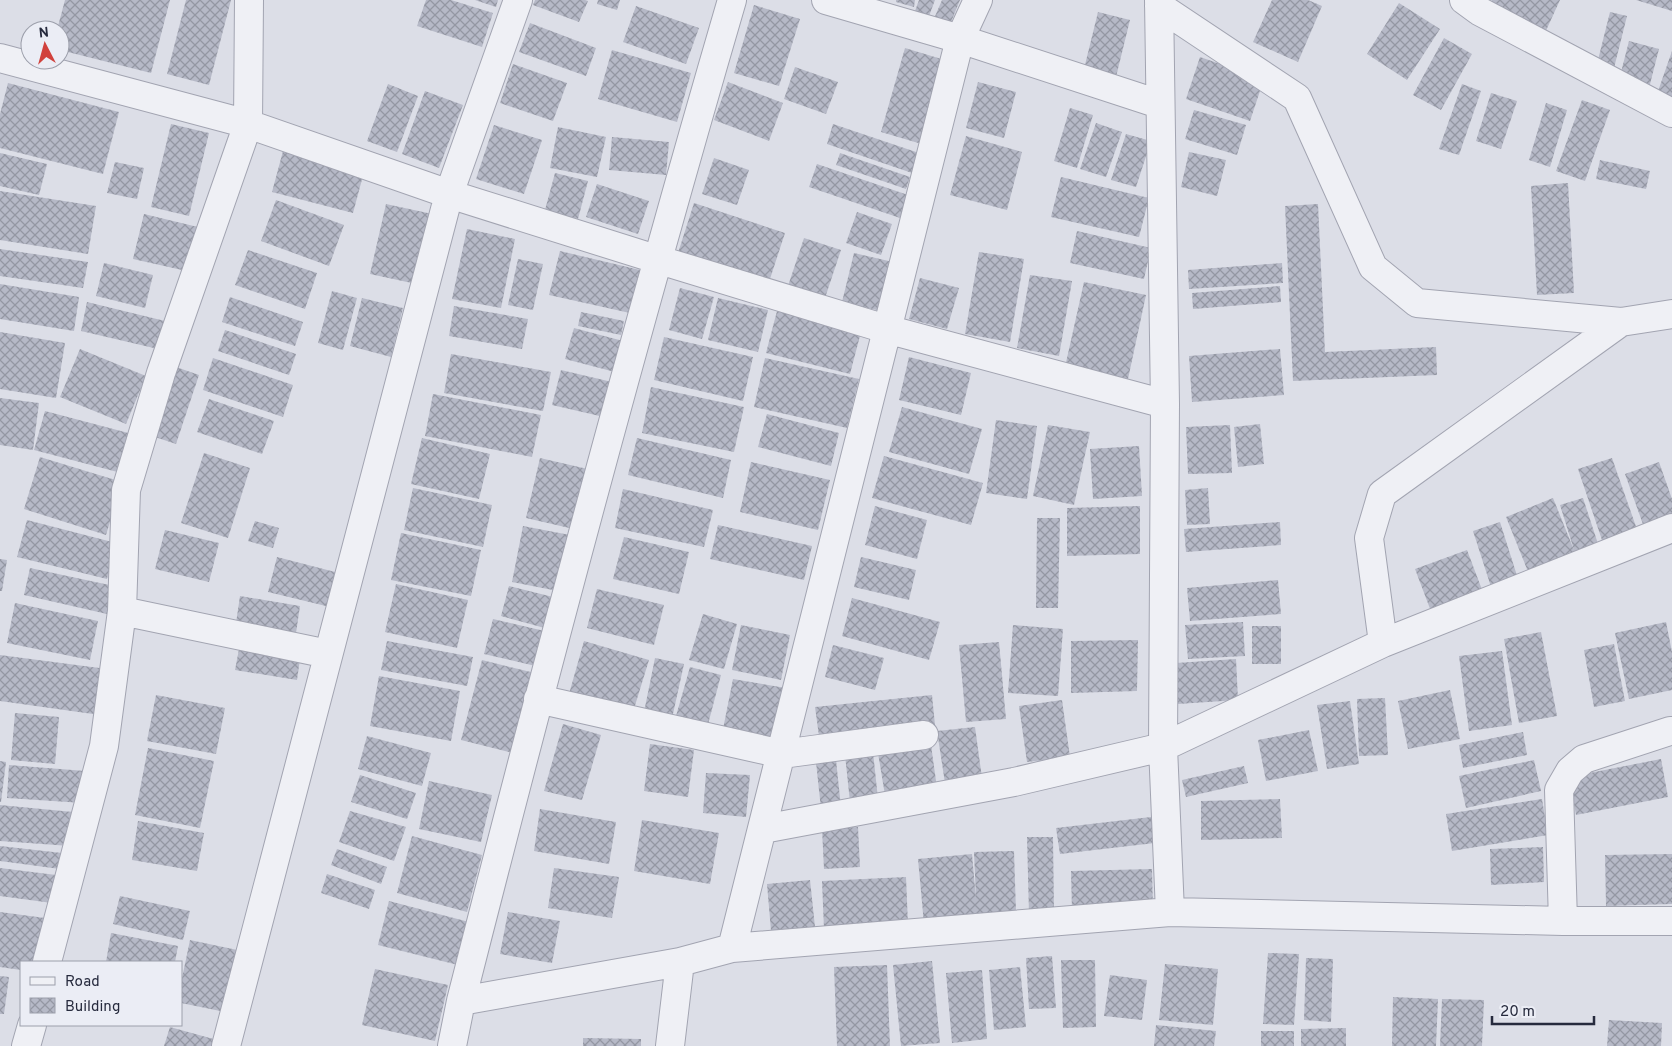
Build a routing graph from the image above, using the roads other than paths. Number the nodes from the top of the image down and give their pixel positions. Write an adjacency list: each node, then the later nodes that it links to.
1 (249, 0): 12 (street)
2 (518, 0): 13 (street)
3 (732, 0): 14 (street)
4 (826, 0): 8 (street)
5 (978, 0): 8 (street)
6 (1464, 0): 11 (street)
7 (1159, 3): 10 (street); 16 (street)
8 (960, 39): 10 (street); 17 (street)
9 (0, 58): 12 (street)
10 (1159, 104): 18 (street)
11 (1672, 113)
12 (248, 124): 13 (street); 20 (street)
13 (449, 194): 14 (street); 22 (street)
14 (656, 259): 17 (street); 23 (street)
15 (1672, 314): 16 (street)
16 (1621, 322): 21 (street)
17 (886, 328): 18 (street); 27 (street)
18 (1165, 404): 26 (street)
19 (1672, 528): 21 (street)
20 (122, 612): 22 (street); 33 (street)
21 (1383, 643): 26 (street)
22 (328, 654): 38 (street)
23 (538, 699): 27 (street); 35 (street)
24 (1670, 731): 30 (street)
25 (924, 735): 27 (street)
26 (1163, 747): 28 (street); 29 (street)
27 (782, 754): 28 (street)
28 (762, 829): 32 (street)
29 (1170, 912): 30 (street); 32 (street)
30 (1563, 921): 31 (street)
31 (1672, 921)
32 (732, 948): 34 (street)
33 (47, 961)
34 (680, 962): 35 (street); 40 (street)
35 (461, 1001): 39 (street)
36 (32, 1026): 37 (street)
37 (26, 1046)
38 (226, 1046)
39 (452, 1046)
40 (670, 1046)

